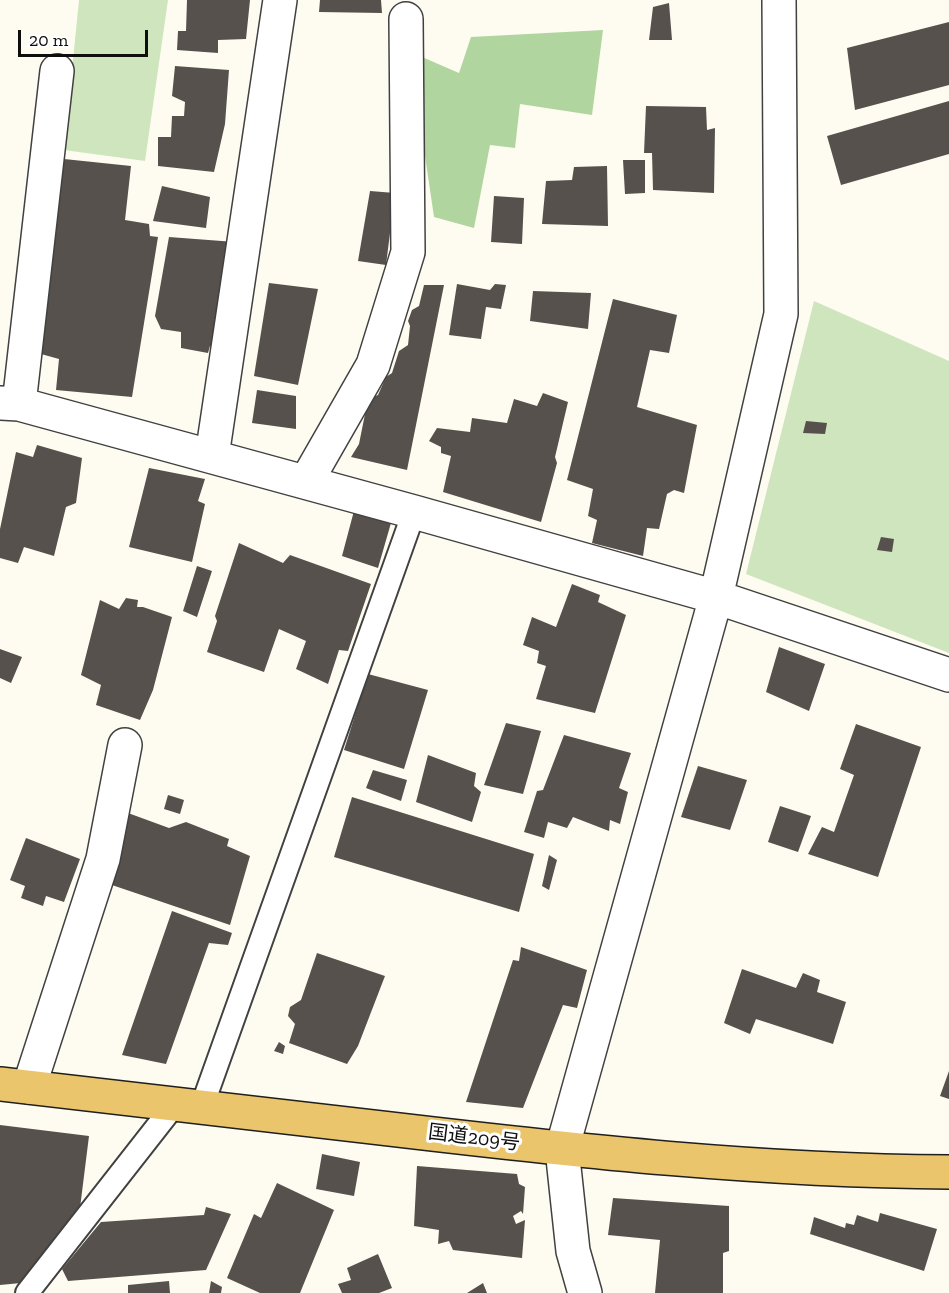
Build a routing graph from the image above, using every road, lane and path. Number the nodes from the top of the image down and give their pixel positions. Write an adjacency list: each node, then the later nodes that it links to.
1 (280, 0): 6 (street)
2 (779, 0): 9 (street)
3 (406, 19): 7 (street)
4 (57, 71): 5 (street)
5 (9, 403): 6 (street)
6 (212, 456): 7 (street)
7 (306, 482): 8 (street)
8 (414, 512): 9 (street); 13 (lane)
9 (716, 597): 10 (street); 14 (street)
10 (949, 675)
11 (125, 745): 12 (street)
12 (14, 1085): 13 (highway, 国道209号)
13 (188, 1105): 14 (highway, 国道209号); 16 (lane)
14 (562, 1149): 15 (highway, 国道209号); 17 (street)
15 (949, 1172)
16 (27, 1293)
17 (585, 1293)

